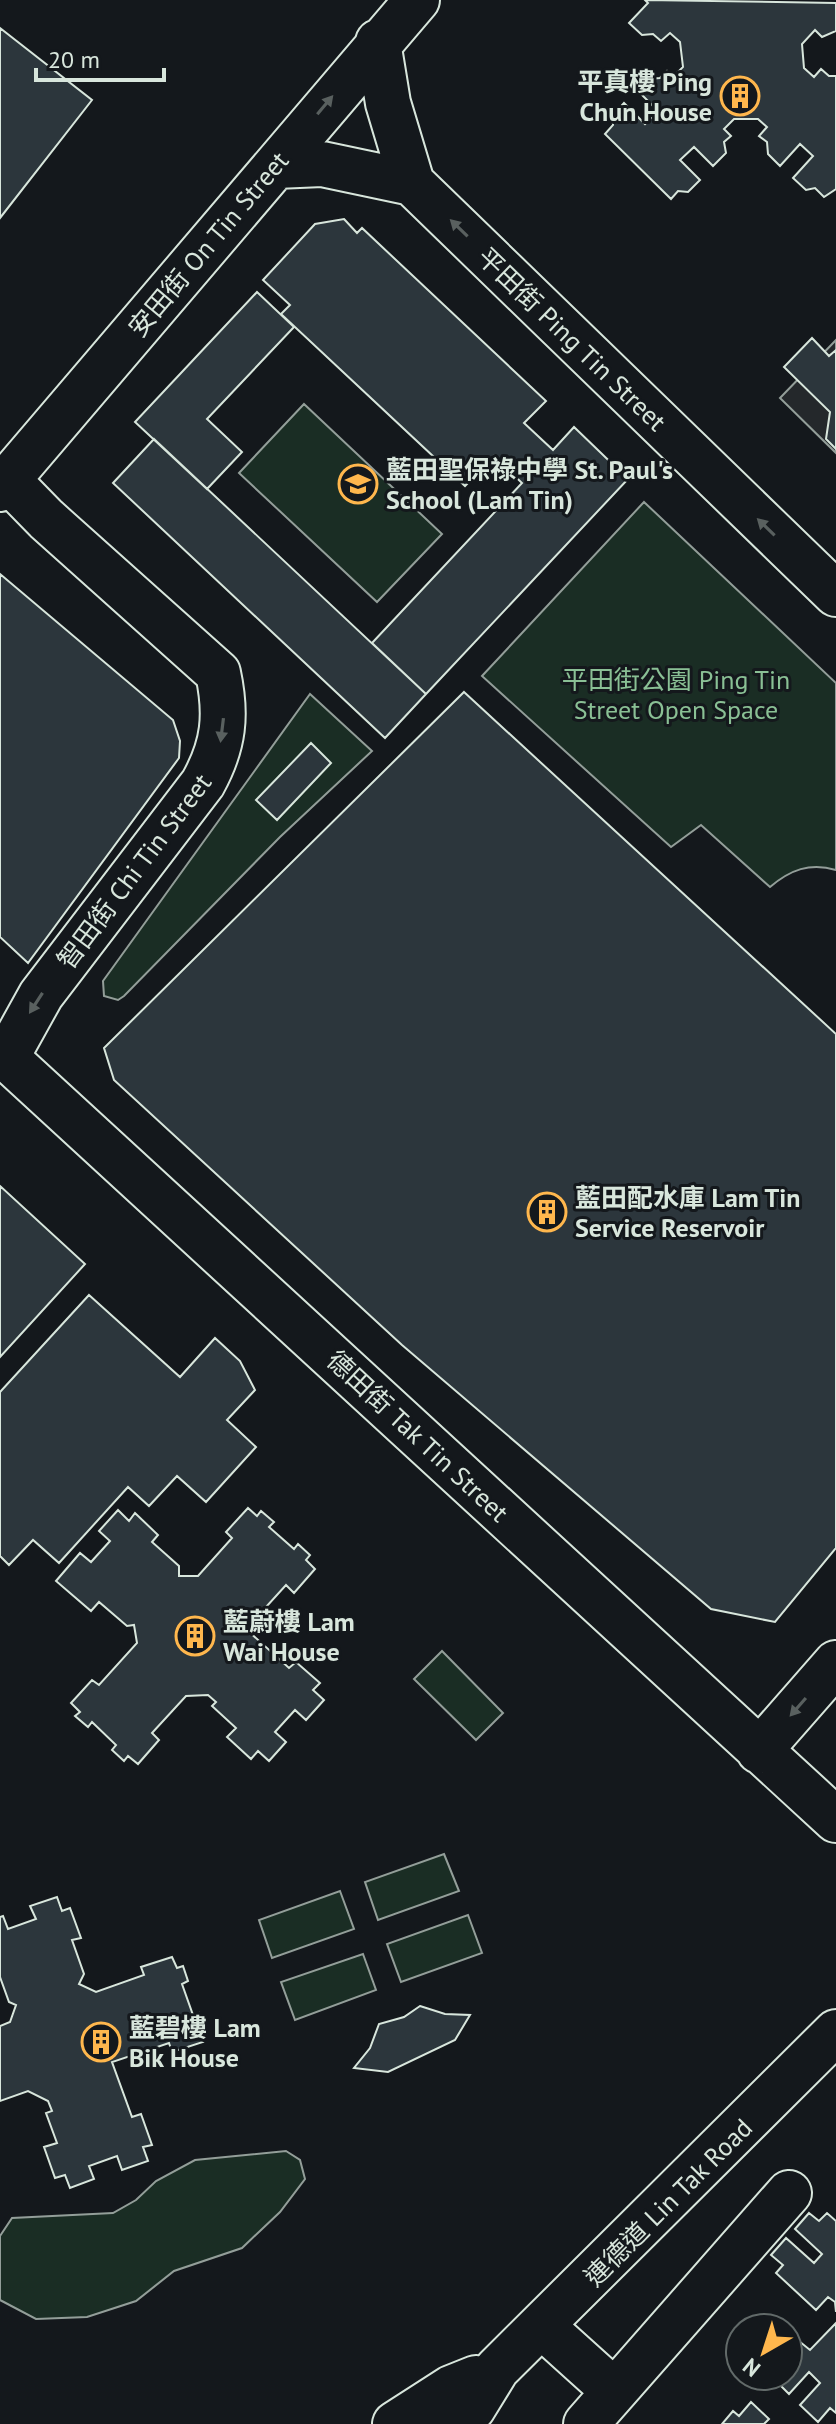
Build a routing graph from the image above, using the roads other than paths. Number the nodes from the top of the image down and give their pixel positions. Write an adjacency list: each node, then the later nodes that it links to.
1 (417, 0): 2 (street, 安田街 On Tin Street)
2 (378, 42): 3 (street, 安田街 On Tin Street, one-way to 2); 4 (street, 平田街 Ping Tin Street)
3 (276, 166): 4 (street); 5 (street, 安田街 On Tin Street)
4 (412, 183): 6 (street, 平田街 Ping Tin Street, one-way to 4)
5 (3, 484): 7 (street, 智田街 Chi Tin Street, one-way to 7)
6 (836, 594)
7 (3, 1055): 9 (street, 德田街 Tak Tin Street)
8 (836, 1663): 9 (street, one-way to 9)
9 (759, 1751): 10 (street, 德田街 Tak Tin Street)
10 (836, 1820)
11 (836, 2032): 13 (street, 連德道 Lin Tak Road)
12 (789, 2193): 15 (street)
13 (543, 2327): 14 (street, 連德道 Lin Tak Road); 15 (street)
14 (497, 2369): 16 (street, 連德道 Lin Tak Road); 17 (street, 連德道 Lin Tak Road)
15 (614, 2391): 18 (street)
16 (395, 2424)
17 (449, 2424)
18 (586, 2424)

